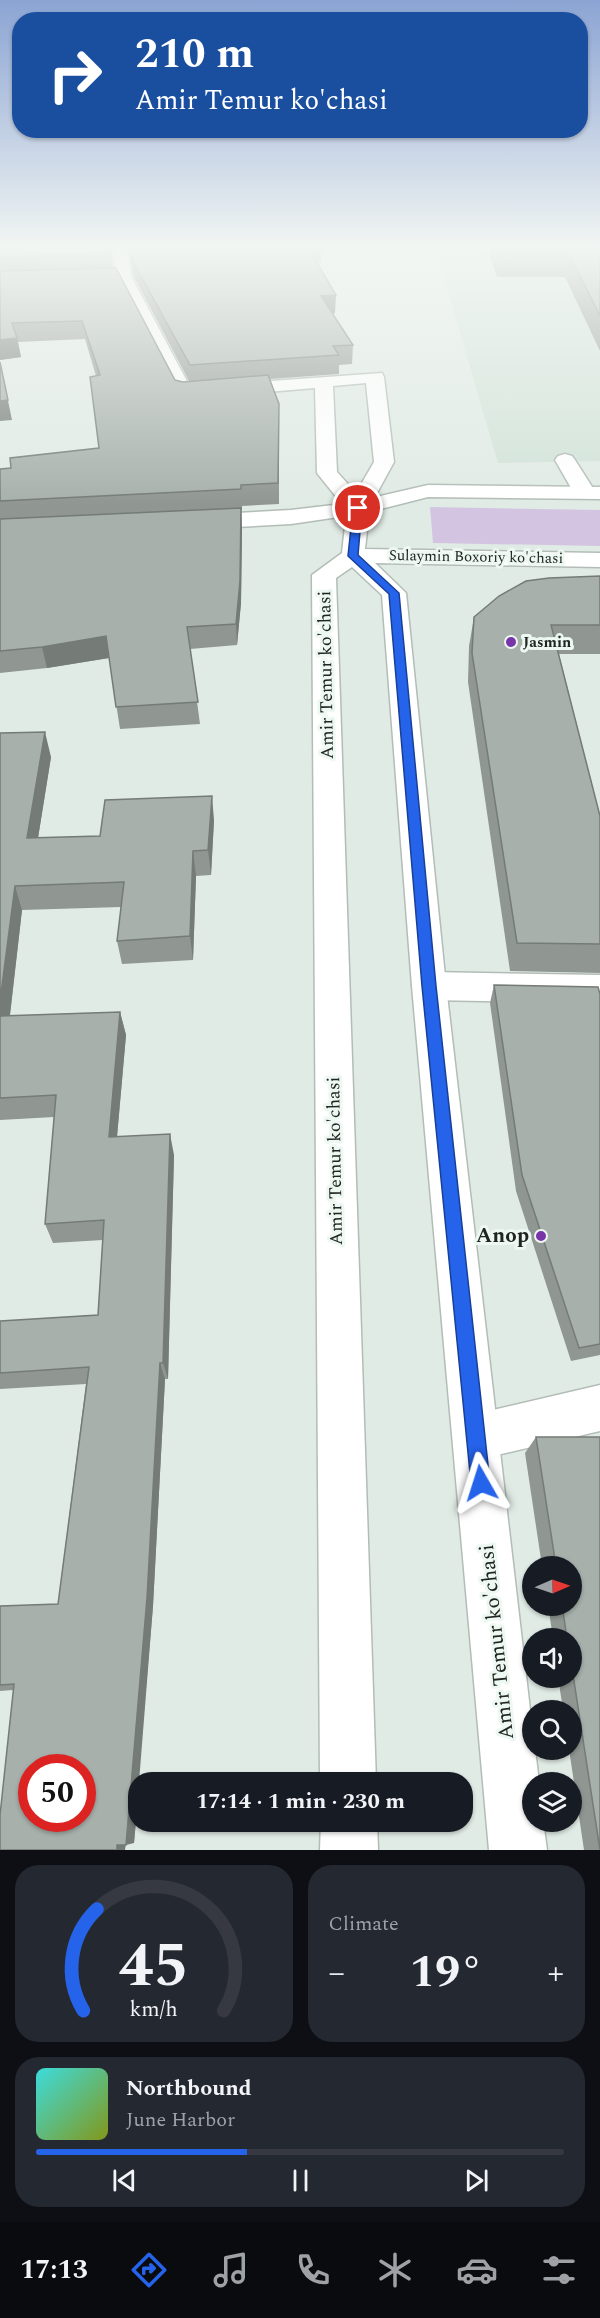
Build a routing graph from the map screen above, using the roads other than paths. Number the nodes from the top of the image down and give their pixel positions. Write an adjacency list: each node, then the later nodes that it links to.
1 (152, 332): 2 (main road)
2 (324, 383): 5 (main road); 5 (main road)
3 (565, 460): 4 (main road)
4 (592, 493): 5 (main road)
5 (358, 508): 6 (main road); 7 (main road)
6 (174, 523)
7 (353, 556): 8 (main road, Sulaymin Boxoriy ko'chasi); 9 (main road, Amir Temur ko'chasi); 13 (main road, Amir Temur ko'chasi)
8 (600, 560)
9 (429, 986): 10 (main road); 12 (main road, Amir Temur ko'chasi)
10 (600, 989)
11 (600, 1408): 12 (main road)
12 (476, 1437): 16 (main road, Amir Temur ko'chasi)
13 (348, 1772)
14 (349, 1832): 15 (main road)
15 (349, 1850)
16 (518, 1850)

